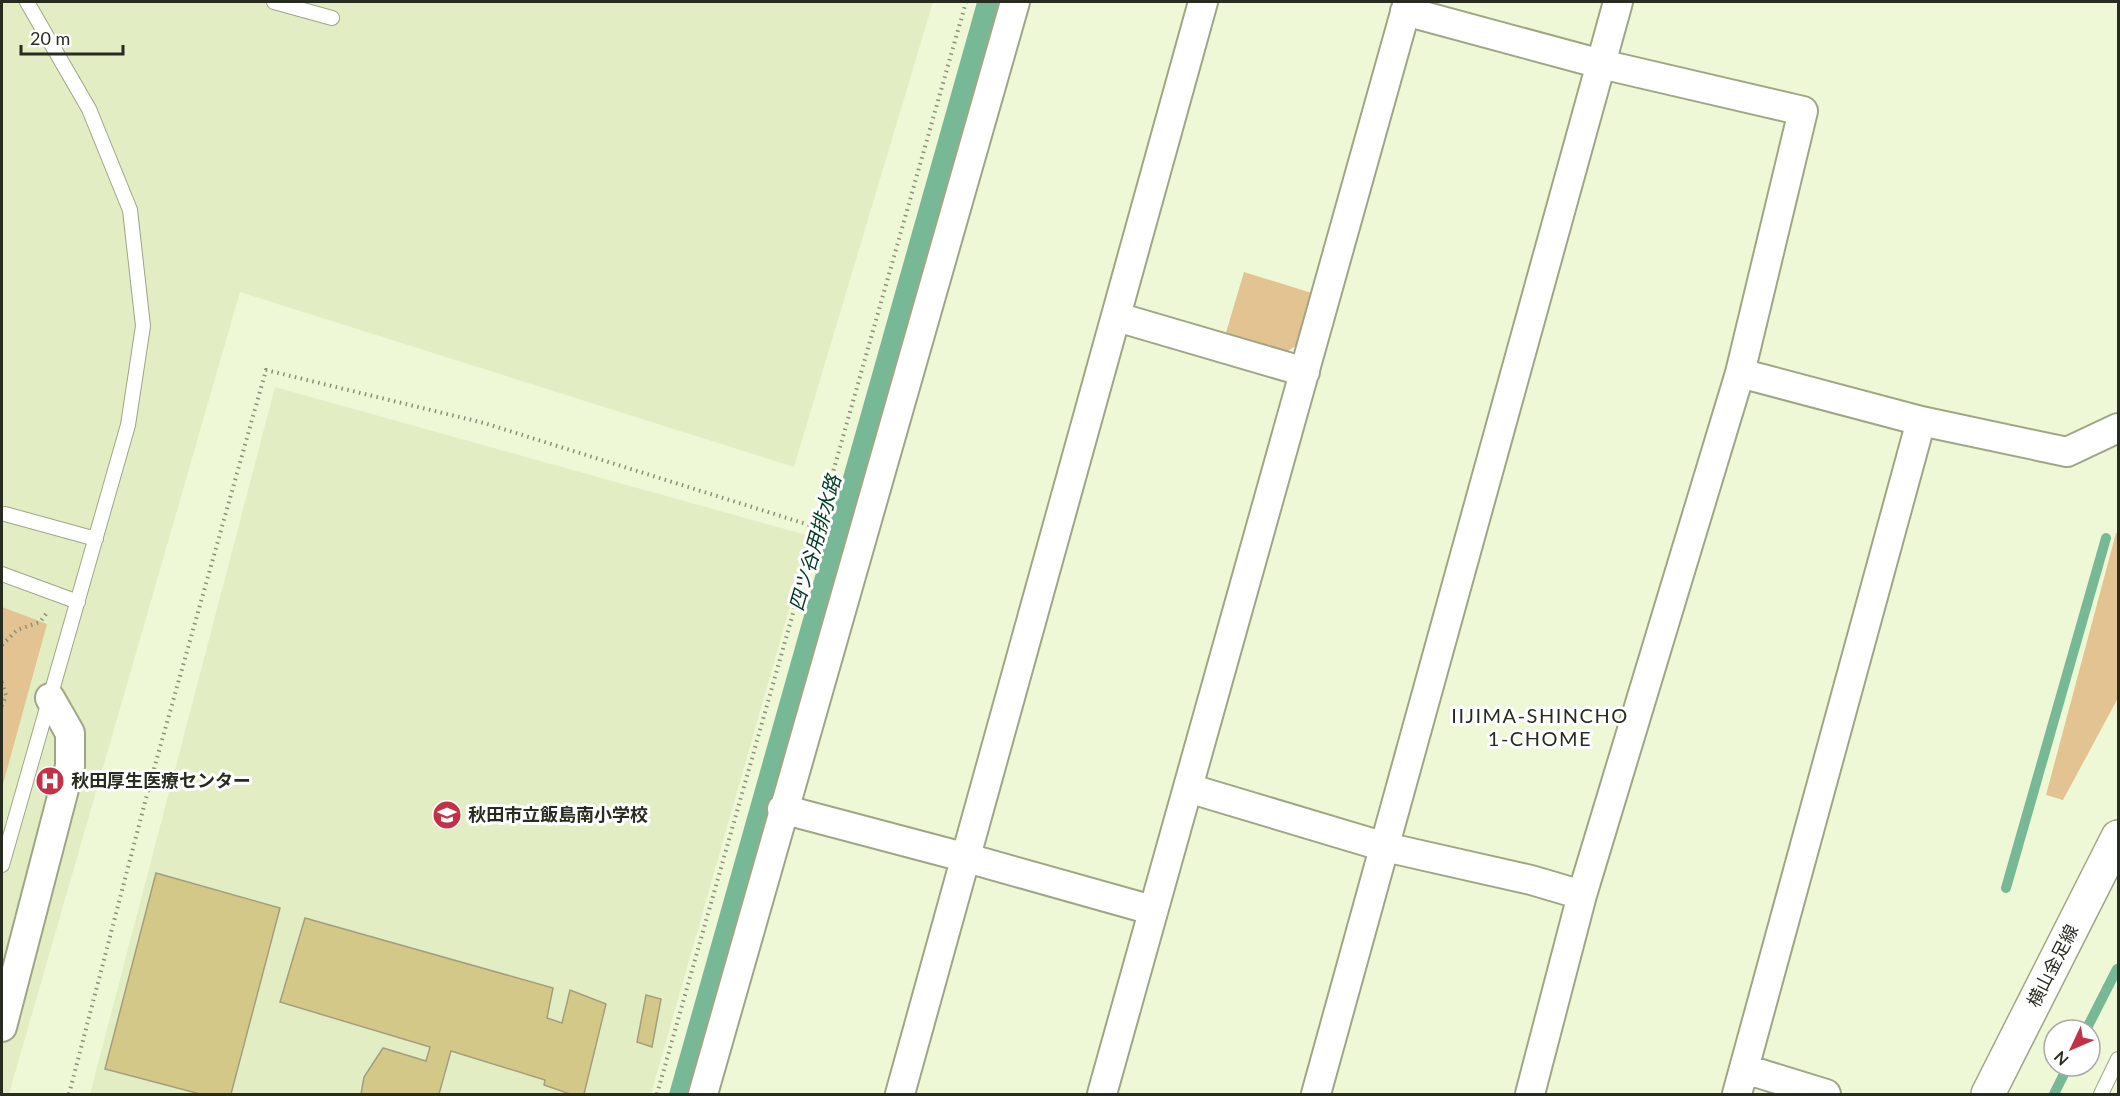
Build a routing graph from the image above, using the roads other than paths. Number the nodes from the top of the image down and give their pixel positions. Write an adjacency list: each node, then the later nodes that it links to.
1 (27, 2): 15 (lane)
2 (274, 2): 7 (lane)
3 (1015, 2): 20 (street)
4 (1203, 2): 9 (street)
5 (1618, 2): 8 (street)
6 (1406, 6): 8 (street); 10 (street)
7 (332, 18)
8 (1601, 64): 11 (street); 22 (street)
9 (1117, 317): 10 (street); 23 (street)
10 (1305, 372): 19 (street)
11 (1740, 373): 12 (street); 25 (street)
12 (1921, 421): 13 (street); 29 (street)
13 (2118, 428)
14 (5, 514): 15 (lane)
15 (96, 539): 17 (lane)
16 (2, 574): 17 (lane)
17 (78, 602): 18 (lane)
18 (50, 698): 24 (lane); 27 (street)
19 (1188, 789): 22 (street); 26 (street)
20 (782, 809): 23 (street); 30 (street)
21 (2118, 837): 36 (street, 横山金足線)
22 (1385, 847): 25 (street); 33 (street)
23 (967, 858): 26 (street); 31 (street)
24 (2, 865)
25 (1582, 895): 34 (street)
26 (1152, 910): 32 (street)
27 (2, 1027)
28 (2118, 1059): 37 (lane)
29 (1741, 1082): 35 (street)
30 (703, 1095)
31 (900, 1095)
32 (1102, 1095)
33 (1316, 1095)
34 (1530, 1095)
35 (1826, 1095)
36 (1988, 1095)
37 (2101, 1095)

